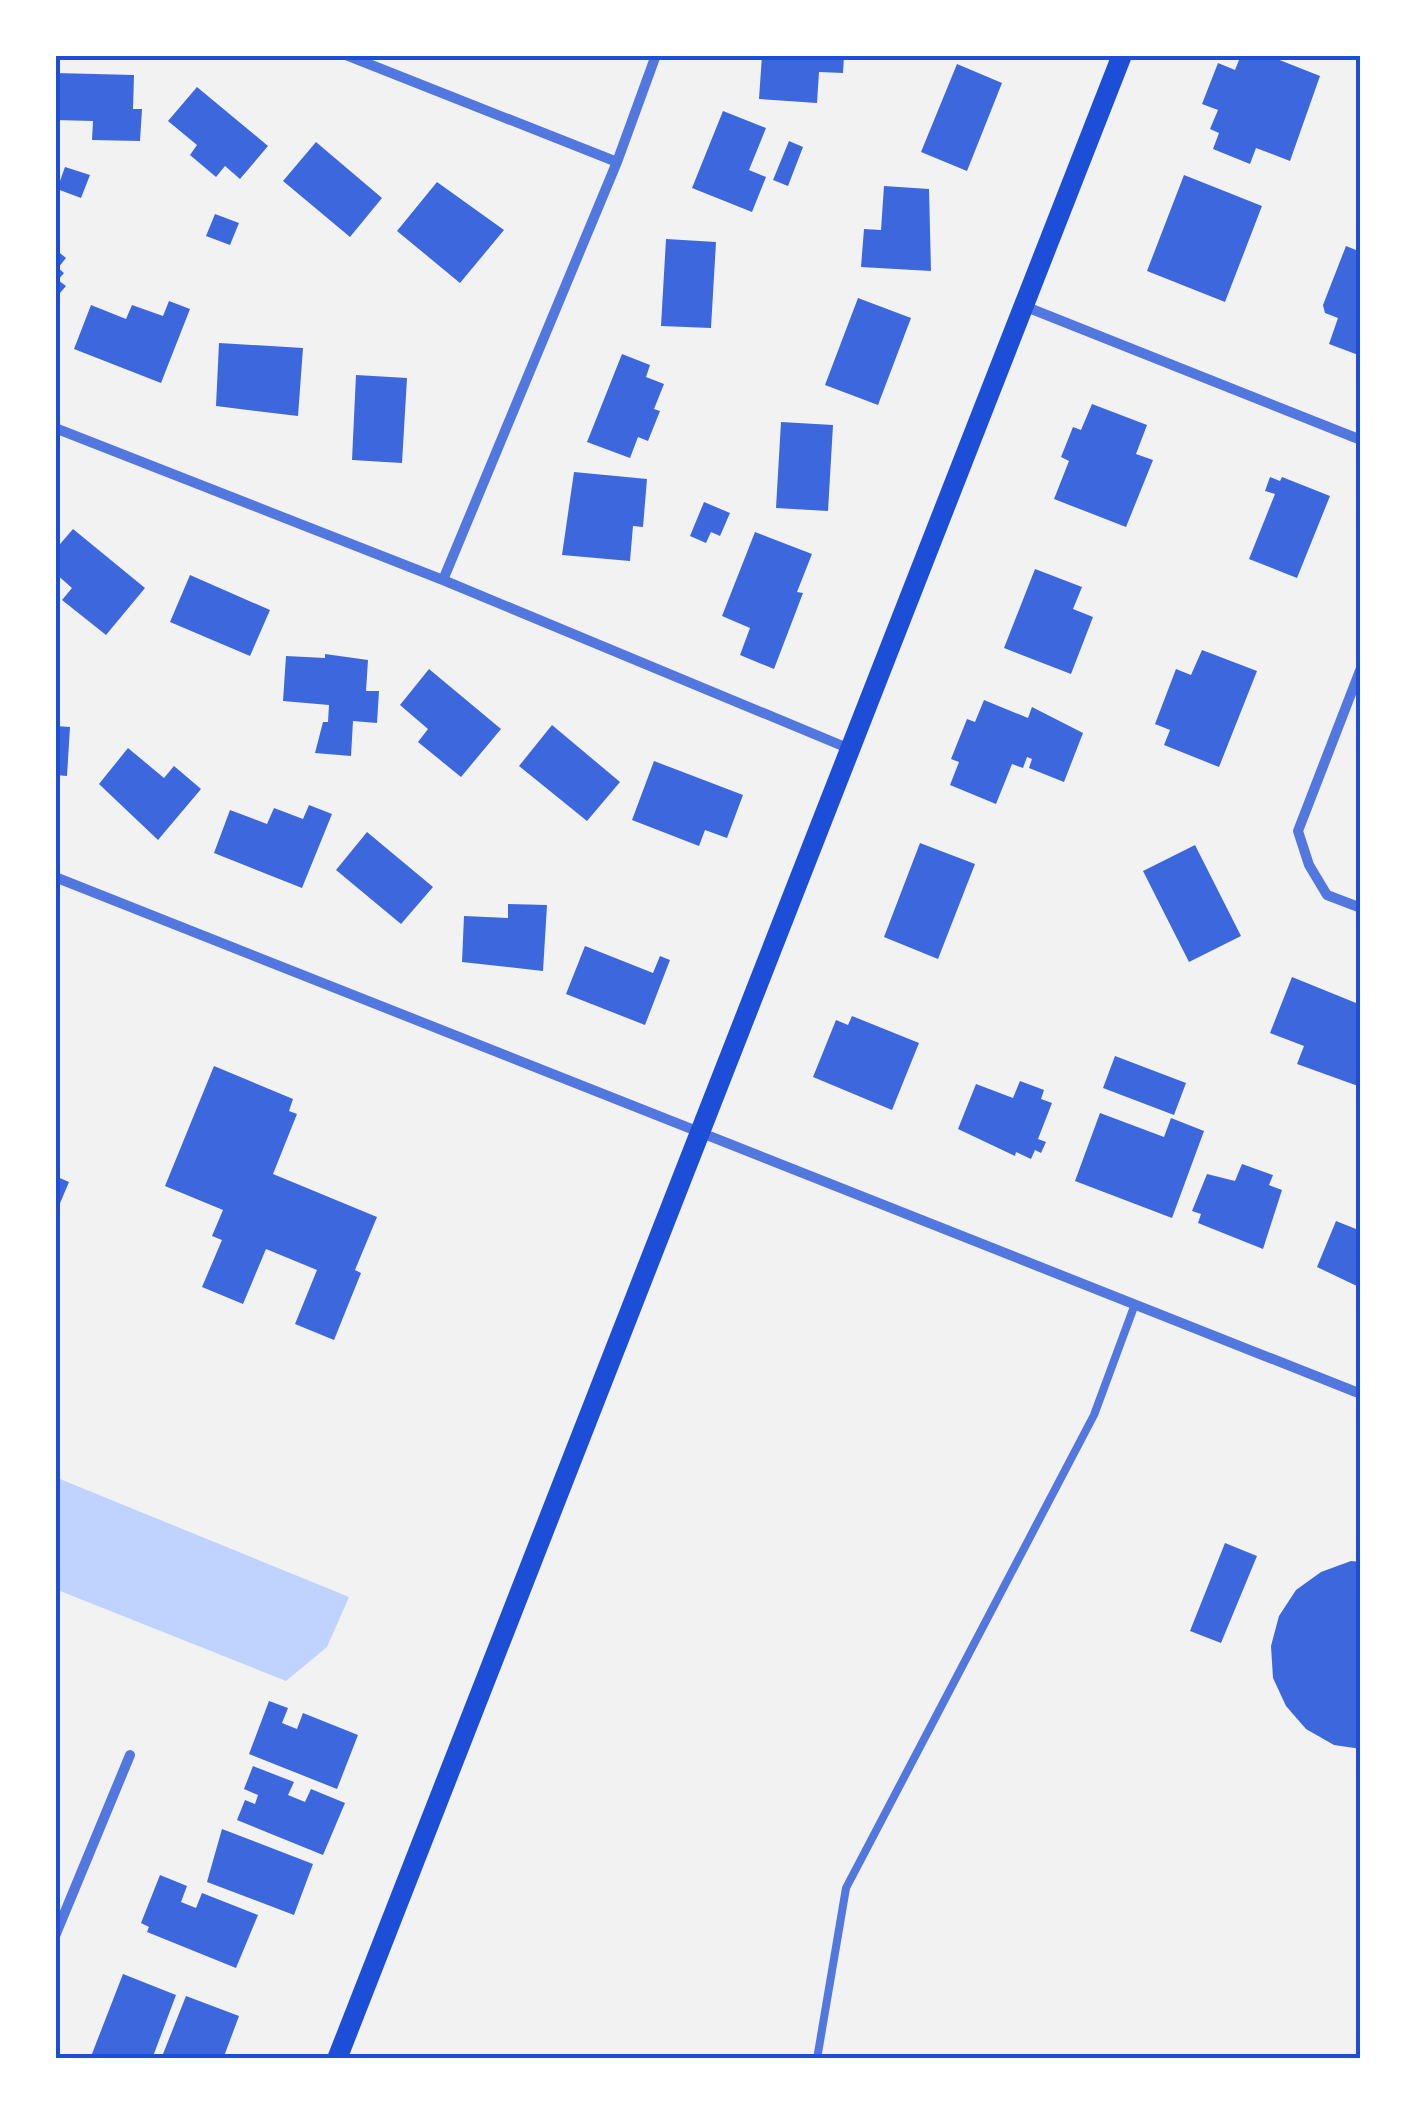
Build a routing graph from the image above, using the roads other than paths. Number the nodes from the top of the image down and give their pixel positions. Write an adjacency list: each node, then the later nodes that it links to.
1 (346, 55): 4 (street)
2 (656, 55): 4 (street)
3 (1122, 55): 5 (main road)
4 (617, 162): 8 (street)
5 (1023, 306): 7 (street); 10 (main road)
6 (55, 428): 8 (street)
7 (1361, 440)
8 (443, 580): 10 (street)
9 (1361, 668): 12 (street)
10 (850, 749): 13 (main road)
11 (55, 877): 13 (street)
12 (1361, 908)
13 (700, 1132): 14 (street); 18 (main road)
14 (1135, 1304): 15 (street); 19 (lane)
15 (1361, 1394)
16 (130, 1754): 17 (street)
17 (55, 1936)
18 (337, 2059)
19 (818, 2059)

